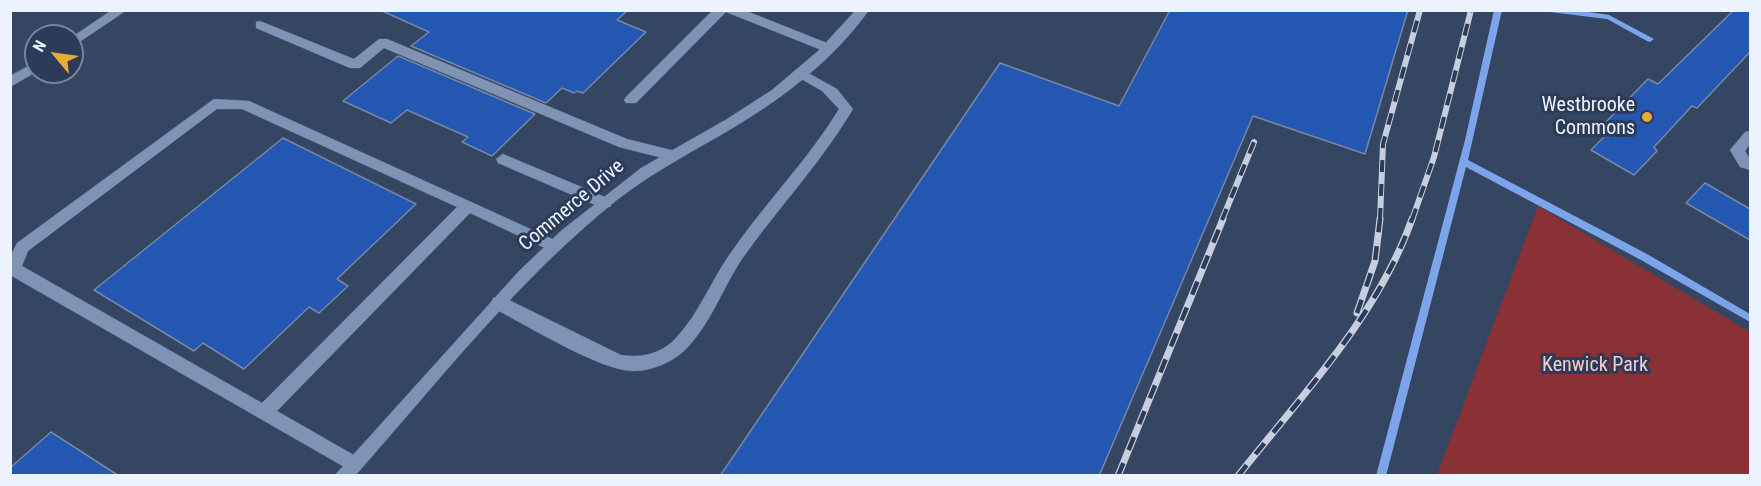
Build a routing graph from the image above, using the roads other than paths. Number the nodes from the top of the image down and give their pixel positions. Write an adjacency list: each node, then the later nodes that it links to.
1 (121, 10): 6 (street)
2 (721, 10): 11 (street)
3 (731, 10): 7 (street)
4 (863, 10): 7 (street, Commerce Drive)
5 (261, 25): 13 (street)
6 (84, 35)
7 (828, 48): 8 (street, Commerce Drive)
8 (801, 73): 13 (street, Commerce Drive); 19 (street)
9 (24, 74): 10 (street)
10 (10, 83)
11 (631, 100)
12 (1750, 136): 15 (street)
13 (674, 156): 16 (street, Commerce Drive)
14 (503, 159): 16 (street)
15 (1750, 165)
16 (605, 203): 18 (street, Commerce Drive)
17 (468, 206): 18 (street); 20 (street); 20 (street)
18 (554, 246): 19 (street, Commerce Drive)
19 (499, 303): 21 (street, Commerce Drive)
20 (264, 413): 21 (street)
21 (348, 470)

